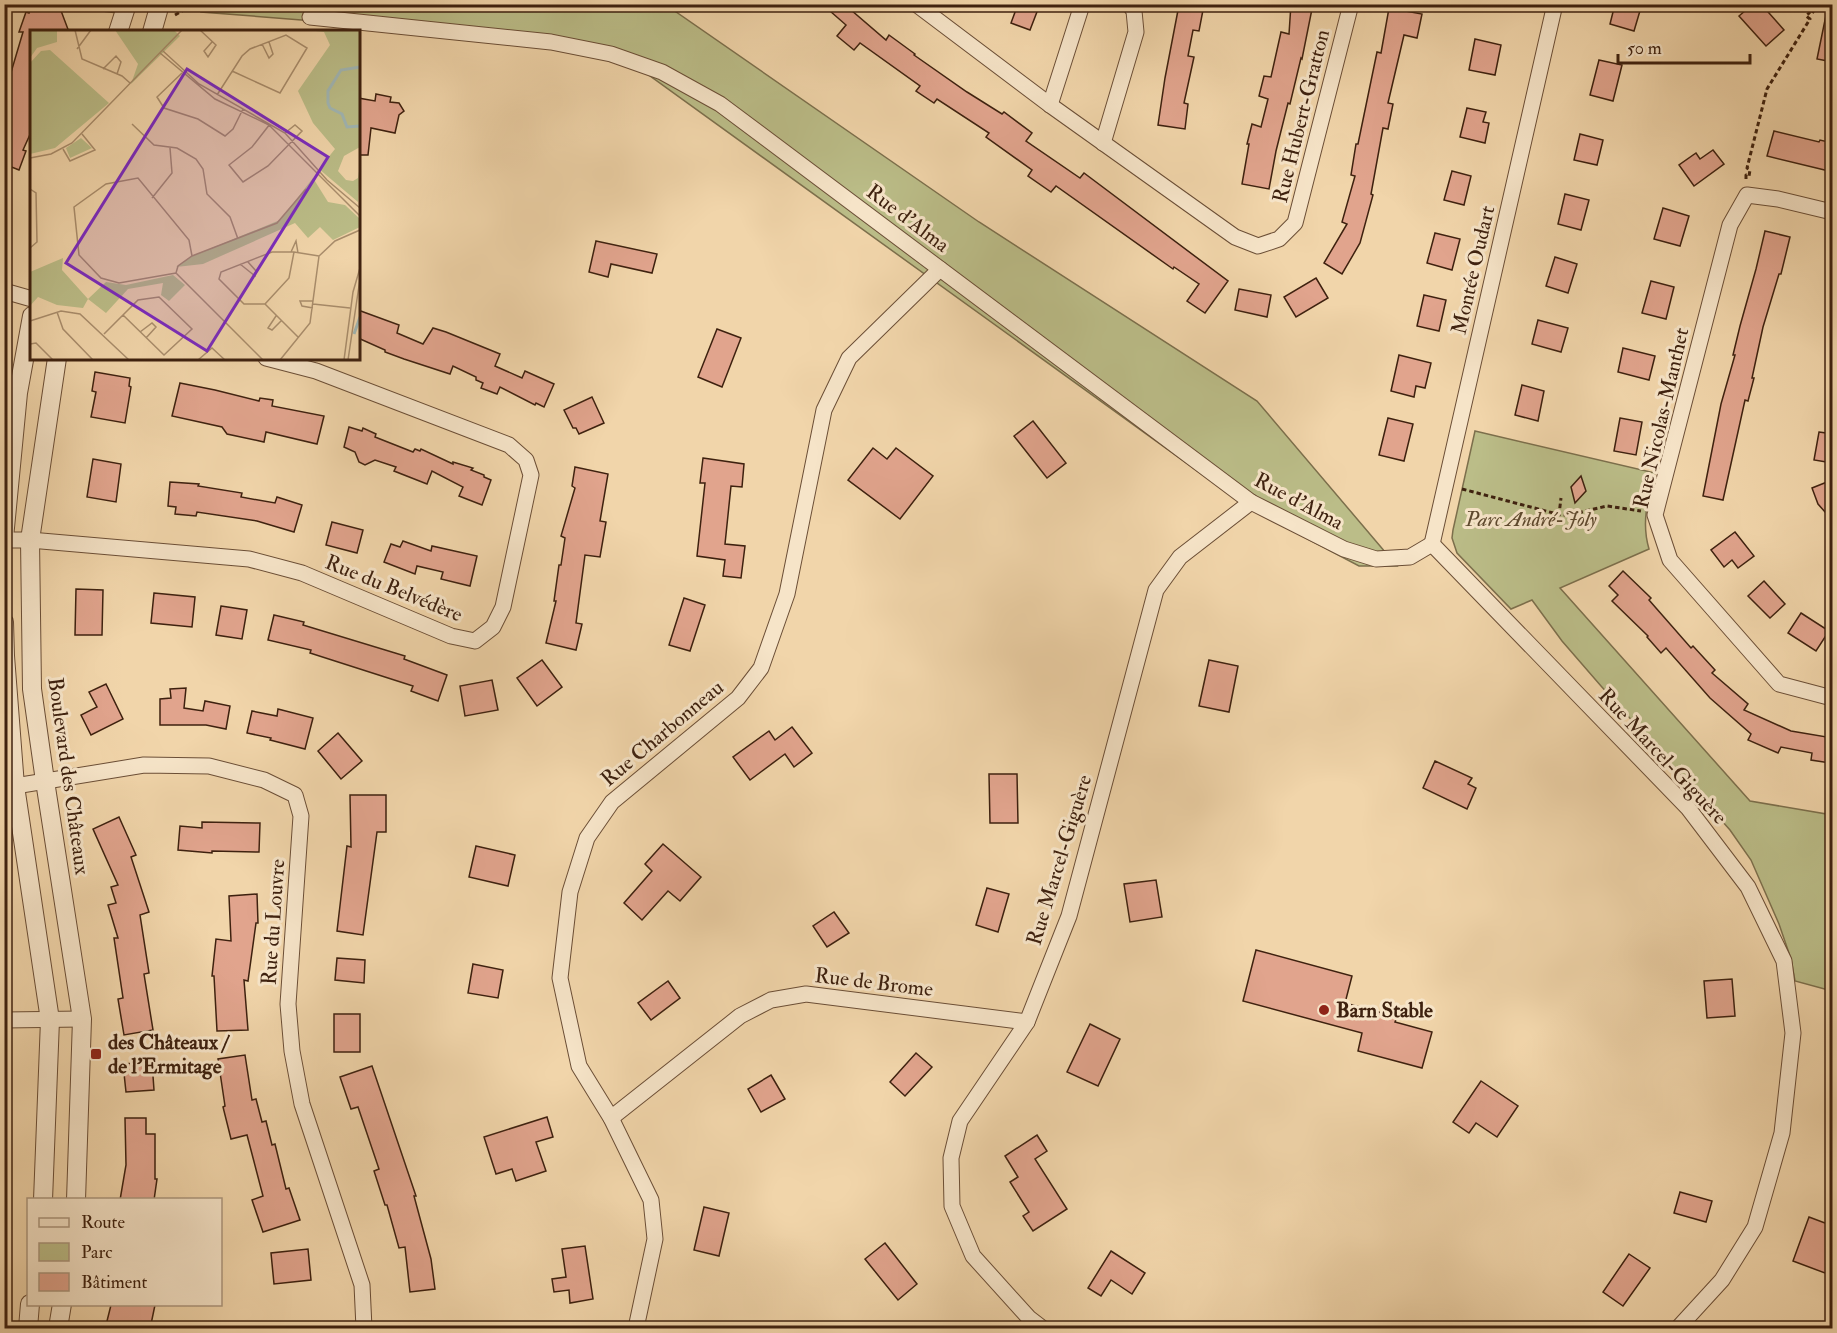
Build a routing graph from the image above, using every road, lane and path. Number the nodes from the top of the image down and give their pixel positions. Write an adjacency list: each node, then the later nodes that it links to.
1 (127, 4): 11 (street)
2 (186, 4): 9 (path)
3 (916, 4): 13 (street, Rue Hubert-Gratton)
4 (1084, 4): 13 (street)
5 (1129, 4): 14 (street)
6 (1351, 4): 14 (street, Rue Hubert-Gratton)
7 (1555, 4): 32 (street, Montée Oudart)
8 (1815, 8): 15 (path)
9 (167, 10): 12 (street)
10 (310, 17): 17 (street, Rue d'Alma)
11 (119, 30)
12 (153, 30)
13 (1050, 105): 14 (street, Rue Hubert-Gratton)
14 (1103, 143)
15 (1746, 182)
16 (1833, 212): 34 (street, Rue Nicolas-Manthet)
17 (940, 269): 26 (street, Rue d'Alma); 41 (street, Rue Charbonneau)
18 (4, 291): 19 (street)
19 (30, 298)
20 (30, 323): 23 (street)
21 (57, 360): 31 (street, Boulevard des Châteaux)
22 (274, 360): 31 (street, Rue du Belvédère)
23 (11, 392): 30 (street)
24 (1462, 489): 28 (path)
25 (1561, 498): 28 (path)
26 (1251, 502): 32 (street, Rue d'Alma); 40 (street, Rue Marcel-Giguère)
27 (1638, 510): 28 (path)
28 (1558, 515): 29 (path)
29 (1558, 523)
30 (4, 539): 31 (street, Rue du Belvédère)
31 (30, 540): 35 (street, Boulevard des Châteaux)
32 (1432, 544): 51 (street, Rue Marcel-Giguère)
33 (4, 622): 36 (street)
34 (1833, 698)
35 (45, 781): 36 (street, Rue du Louvre); 37 (street, Boulevard des Châteaux); 48 (street, Rue du Louvre)
36 (15, 786): 39 (street)
37 (82, 1019): 39 (street); 43 (street, Boulevard des Châteaux)
38 (4, 1020): 39 (street)
39 (50, 1020): 42 (street)
40 (1027, 1022): 41 (street, Rue de Brome); 50 (street, Rue Marcel-Giguère)
41 (611, 1118): 49 (street, Rue Charbonneau)
42 (43, 1198)
43 (76, 1198)
44 (30, 1306): 46 (street)
45 (62, 1306): 47 (street)
46 (27, 1329)
47 (58, 1329)
48 (364, 1329)
49 (636, 1329)
50 (1042, 1329)
51 (1678, 1329)

